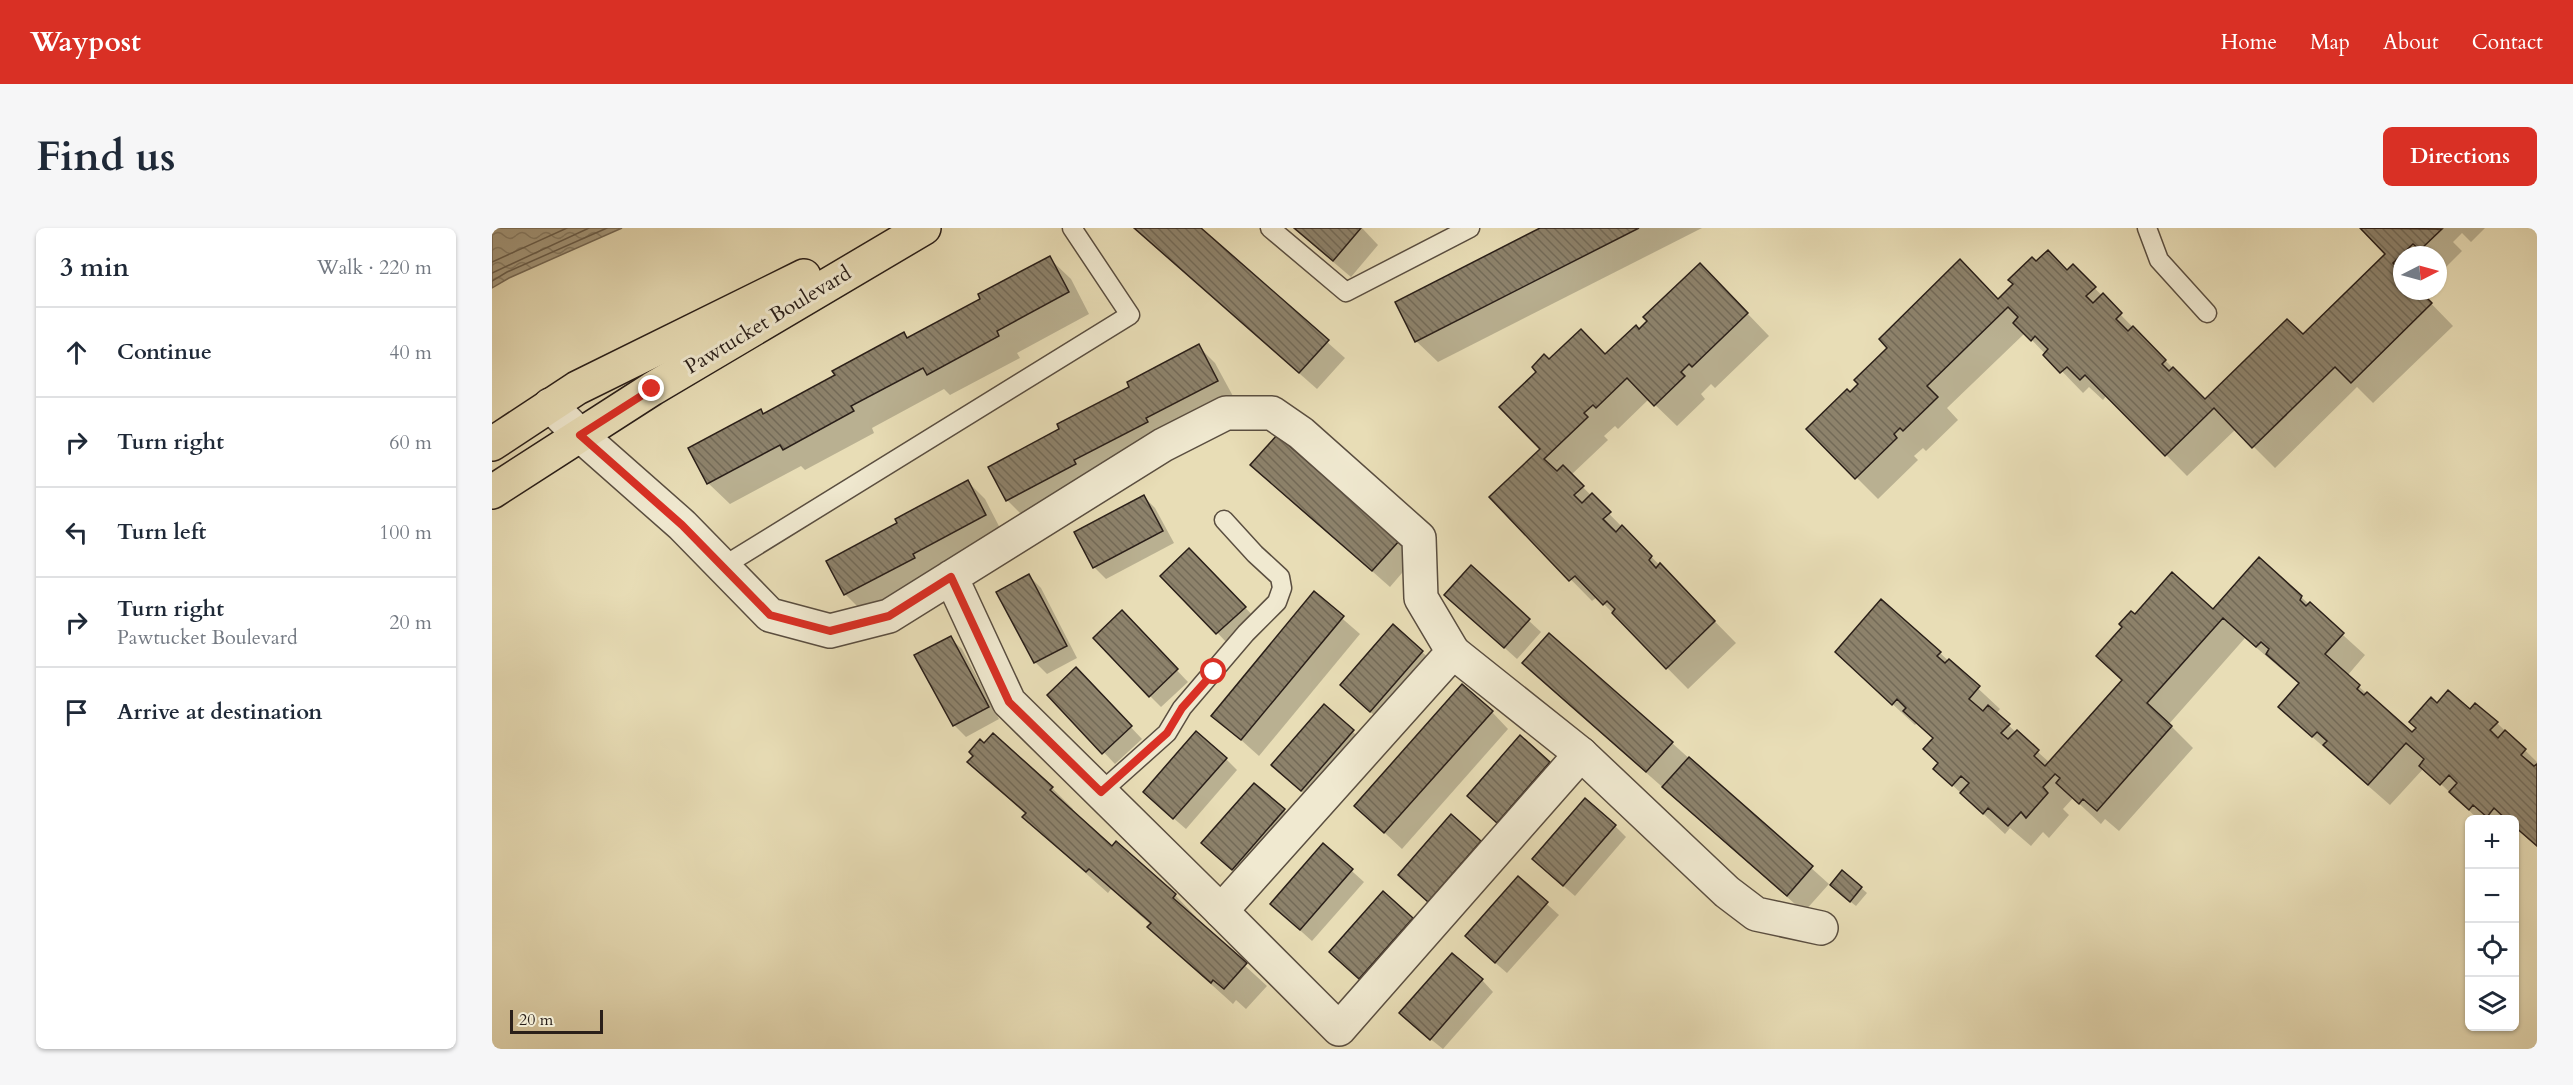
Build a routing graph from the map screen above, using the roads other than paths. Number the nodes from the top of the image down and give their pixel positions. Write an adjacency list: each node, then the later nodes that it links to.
1 (909, 228): 8 (main road, Pawtucket Boulevard)
2 (924, 228): 9 (main road, Pawtucket Boulevard)
3 (1072, 228): 13 (lane)
4 (1270, 228): 5 (lane)
5 (1470, 228)
6 (2147, 228): 7 (lane)
7 (2207, 313)
8 (550, 405): 9 (street); 10 (main road, Pawtucket Boulevard)
9 (580, 435): 11 (main road, Pawtucket Boulevard); 13 (street)
10 (492, 444)
11 (492, 492)
12 (1224, 520): 17 (lane)
13 (723, 567): 14 (street)
14 (951, 577): 15 (street); 17 (street)
15 (1453, 652): 16 (street); 18 (street)
16 (1581, 754): 18 (street); 19 (street)
17 (1101, 792): 18 (street)
18 (1221, 911)
19 (1821, 928)

